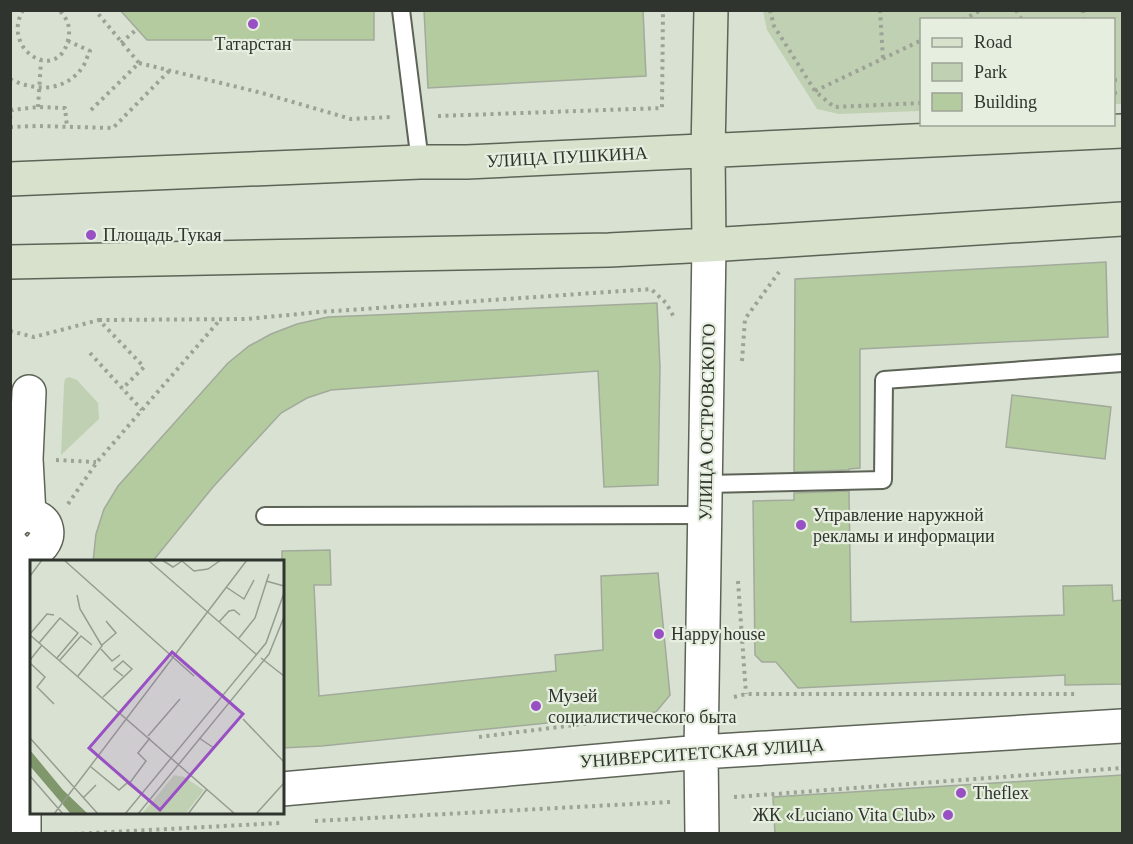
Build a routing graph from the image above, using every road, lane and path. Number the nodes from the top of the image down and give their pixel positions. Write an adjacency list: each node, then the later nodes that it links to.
1 (23, 10): 15 (path)
2 (59, 10): 13 (path)
3 (95, 10): 14 (path)
4 (401, 10): 32 (lane)
5 (663, 10): 25 (path)
6 (711, 10): 31 (main road, УЛИЦА ОСТРОВСКОГО)
7 (770, 10): 22 (path)
8 (880, 10): 17 (path)
9 (981, 10): 10 (path)
10 (967, 18)
11 (137, 29): 14 (path)
12 (920, 40): 17 (path)
13 (68, 41): 18 (path); 21 (path)
14 (121, 43): 26 (path)
15 (15, 44)
16 (20, 52): 18 (path)
17 (883, 58): 22 (path)
18 (41, 61): 21 (path)
19 (169, 71): 29 (path)
20 (10, 79): 21 (path)
21 (38, 88): 24 (path)
22 (815, 92): 23 (path)
23 (920, 103)
24 (38, 107): 27 (path); 29 (path)
25 (662, 108)
26 (91, 110)
27 (10, 119)
28 (10, 127): 29 (path)
29 (67, 127)
30 (1122, 131): 31 (main road, УЛИЦА ПУШКИНА)
31 (708, 150): 32 (main road, УЛИЦА ПУШКИНА); 35 (main road, УЛИЦА ОСТРОВСКОГО)
32 (420, 162): 33 (main road, УЛИЦА ПУШКИНА)
33 (10, 179)
34 (1122, 219): 35 (main road)
35 (709, 245): 36 (main road); 46 (street, УЛИЦА ОСТРОВСКОГО)
36 (10, 262)
37 (99, 320): 38 (path); 40 (path); 43 (path)
38 (220, 320): 39 (path); 45 (path)
39 (677, 321)
40 (10, 331)
41 (90, 353): 43 (path)
42 (1122, 363): 46 (lane)
43 (122, 389): 45 (path)
44 (29, 392): 48 (street)
45 (142, 410): 48 (path)
46 (706, 500): 47 (lane); 50 (street, УЛИЦА ОСТРОВСКОГО)
47 (265, 516)
48 (25, 534): 54 (street)
49 (1122, 726): 50 (street, УНИВЕРСИТЕТСКАЯ УЛИЦА)
50 (701, 752): 52 (street, УНИВЕРСИТЕТСКАЯ УЛИЦА); 53 (street, УЛИЦА ОСТРОВСКОГО)
51 (1122, 768): 53 (path)
52 (284, 789)
53 (702, 799): 55 (path); 58 (street, УЛИЦА ОСТРОВСКОГО)
54 (22, 818)
55 (309, 821)
56 (286, 822): 57 (path)
57 (74, 834)
58 (702, 834)

